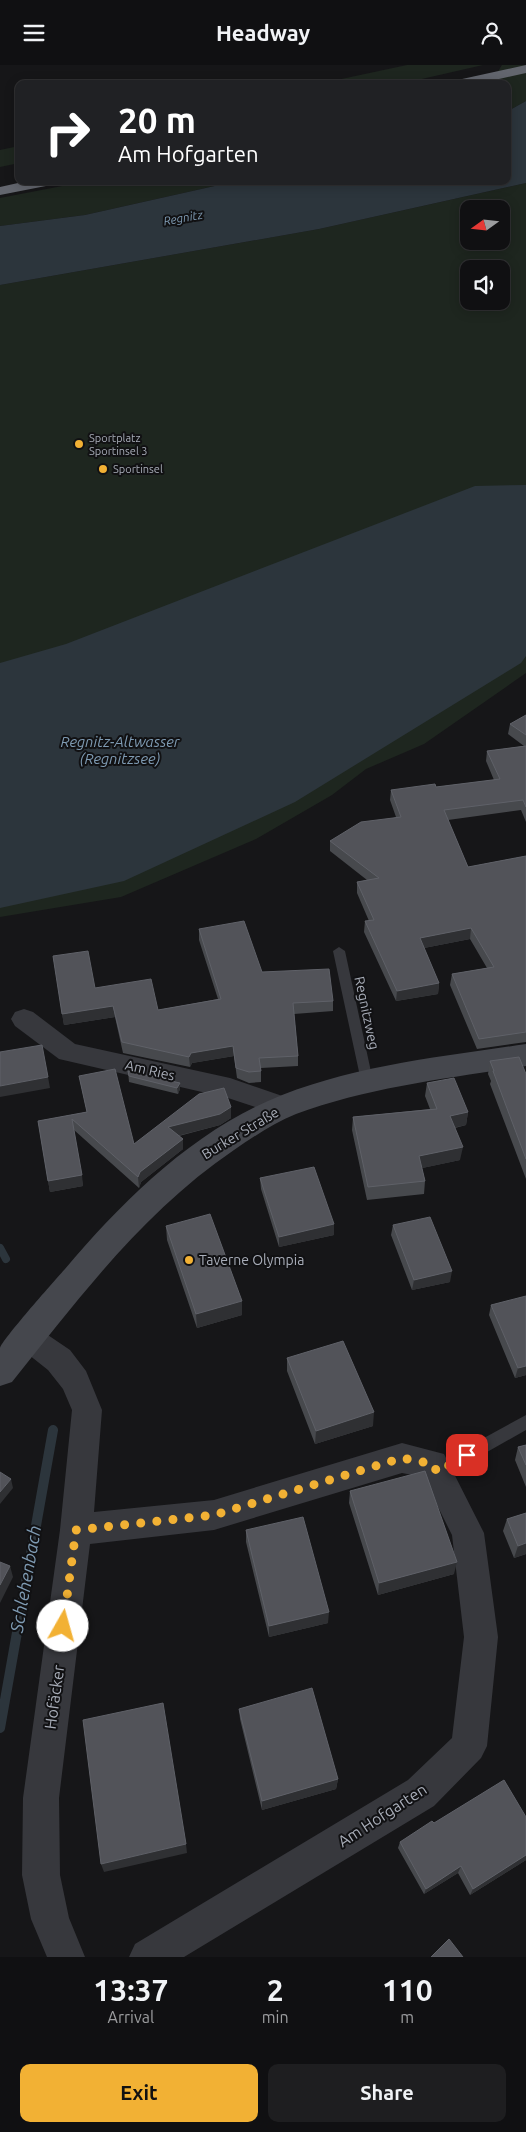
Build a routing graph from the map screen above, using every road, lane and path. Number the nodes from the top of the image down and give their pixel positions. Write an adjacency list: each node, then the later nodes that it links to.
1 (523, 75): 2 (highway); 3 (highway)
2 (487, 80)
3 (511, 81)
4 (15, 178): 5 (highway)
5 (0, 181)
6 (31, 185): 7 (highway)
7 (0, 191)
8 (339, 951): 11 (lane, Regnitzweg)
9 (24, 1019): 12 (street, Am Ries)
10 (526, 1055): 11 (main road, Burker Straße)
11 (367, 1081): 12 (main road, Burker Straße)
12 (285, 1107): 13 (main road, Burker Straße)
13 (29, 1338): 14 (main road, Burker Straße); 17 (street, Hofäcker)
14 (3, 1365)
15 (526, 1422): 16 (lane)
16 (437, 1472): 17 (street); 19 (street, Am Hofgarten)
17 (76, 1530): 18 (street, Hofäcker)
18 (66, 1957)
19 (148, 1957)

